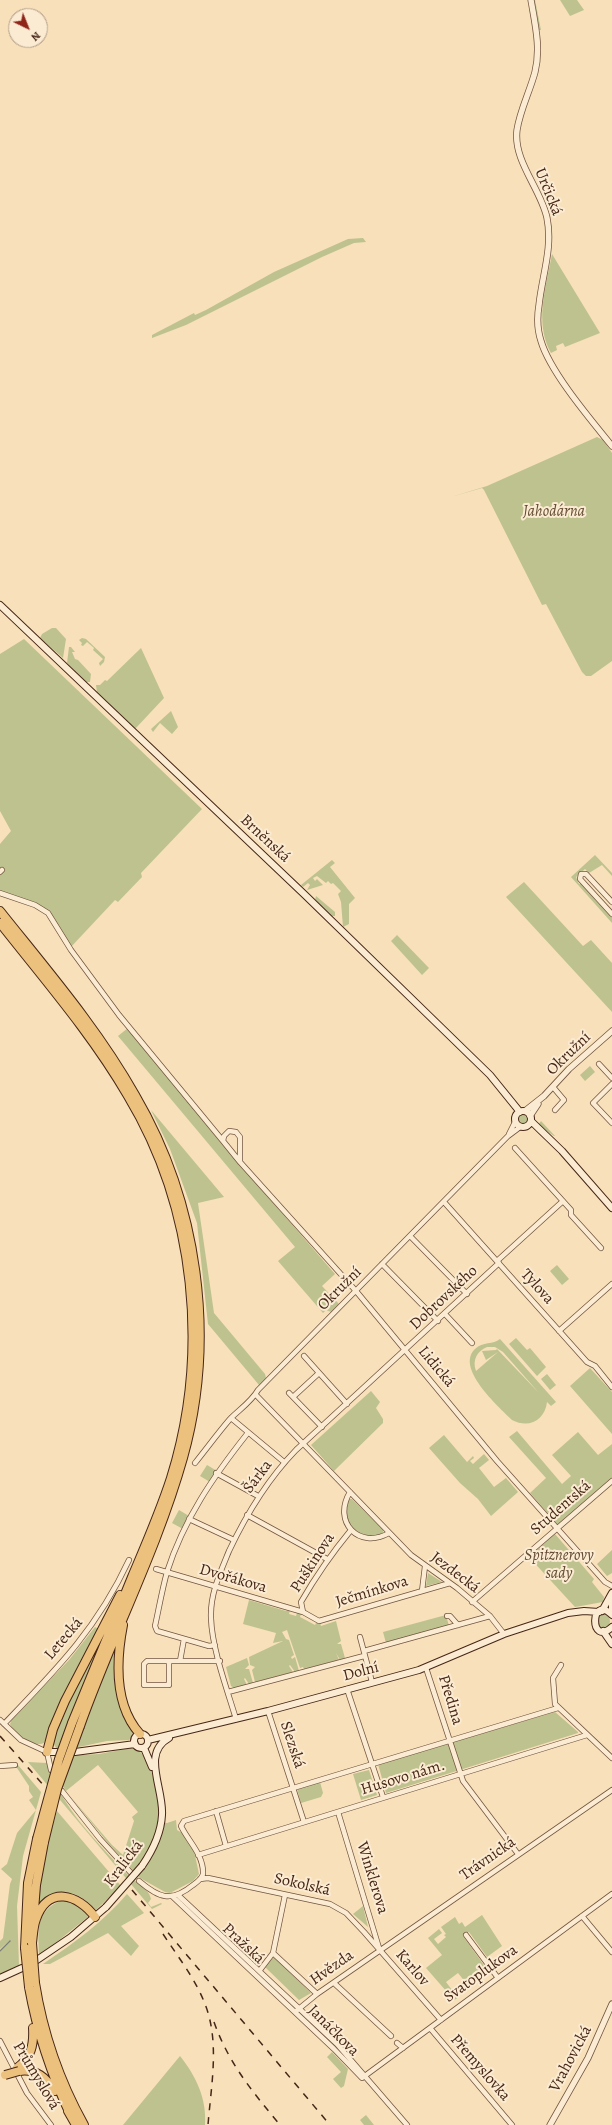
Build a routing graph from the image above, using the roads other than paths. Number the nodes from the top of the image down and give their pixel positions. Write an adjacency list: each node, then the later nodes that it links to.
1 (530, 0): 2 (street, Určická)
2 (612, 446)
3 (0, 605): 16 (main road, Brněnská)
4 (0, 893): 23 (street, Lidická)
5 (612, 902): 7 (street)
6 (0, 911): 76 (highway)
7 (612, 914)
8 (0, 923): 67 (highway)
9 (612, 1031): 13 (street, Okružní)
10 (599, 1064): 11 (street)
11 (612, 1078)
12 (612, 1084): 19 (street)
13 (553, 1087): 14 (street, Okružní); 15 (street)
14 (544, 1096): 16 (street, Okružní); 17 (street, Okružní)
15 (555, 1110)
16 (520, 1112): 17 (main road, Brněnská); 18 (main road)
17 (532, 1121): 20 (main road); 21 (main road)
18 (515, 1122): 20 (main road); 22 (street, Okružní)
19 (612, 1123)
20 (524, 1127): 21 (main road); 22 (street, Okružní)
21 (540, 1131): 28 (main road)
22 (508, 1136): 27 (street, Okružní)
23 (223, 1141): 25 (street, Lidická); 25 (street)
24 (516, 1148): 26 (street)
25 (240, 1162): 34 (street, Lidická)
26 (563, 1201): 30 (street); 31 (street, Dobrovského)
27 (444, 1202): 29 (street, Okružní); 31 (street, Tylova)
28 (612, 1208)
29 (410, 1236): 32 (street, Okružní); 35 (street)
30 (601, 1248)
31 (498, 1262): 35 (street, Dobrovského); 38 (street, Tylova)
32 (382, 1264): 34 (street, Okružní); 37 (street)
33 (612, 1284): 38 (street)
34 (356, 1291): 40 (street, Lidická); 45 (street, Okružní)
35 (467, 1294): 36 (street, Dobrovského)
36 (445, 1314): 37 (street, Dobrovského); 39 (street)
37 (438, 1321): 40 (street, Dobrovského)
38 (559, 1331): 43 (street, Tylova)
39 (472, 1343)
40 (406, 1351): 47 (street, Šárka); 60 (street, Lidická)
41 (304, 1356): 42 (street)
42 (319, 1373): 46 (street); 47 (street)
43 (612, 1387)
44 (289, 1393): 46 (street)
45 (256, 1395): 48 (street, Okružní); 51 (street, Jezdecká)
46 (294, 1397): 49 (street)
47 (347, 1404): 49 (street, Šárka)
48 (231, 1418): 50 (street); 53 (street, Okružní)
49 (322, 1427): 51 (street, Šárka)
50 (247, 1434): 52 (street); 54 (street)
51 (303, 1444): 52 (street, Šárka); 56 (street, Jezdecká)
52 (284, 1462): 57 (street, Šárka)
53 (195, 1463)
54 (216, 1473): 57 (street); 59 (street)
55 (612, 1481): 60 (street, Studentská)
56 (350, 1492): 61 (street); 62 (street, Jezdecká)
57 (258, 1496): 58 (street, Šárka)
58 (246, 1515): 63 (street, Šárka); 64 (street)
59 (189, 1519): 63 (street); 69 (street)
60 (558, 1529): 71 (street, Lidická); 77 (street, Studentská)
61 (351, 1530): 62 (street); 64 (street, Puškinova)
62 (389, 1533): 66 (street, Jezdecká)
63 (234, 1540): 72 (street, Šárka)
64 (327, 1558): 79 (street, Puškinova)
65 (129, 1560): 105 (street, Letecká)
66 (425, 1566): 70 (street, Jezdecká); 73 (street)
67 (136, 1569): 106 (highway); 114 (highway)
68 (156, 1569): 69 (street, Dvořákova)
69 (167, 1573): 72 (street, Dvořákova); 90 (street)
70 (450, 1583): 73 (street, Ječmínkova); 77 (street, Jezdecká)
71 (612, 1586)
72 (215, 1587): 79 (street, Dvořákova); 92 (street, Šárka)
73 (422, 1591): 79 (street, Ječmínkova)
74 (612, 1593): 78 (main road)
75 (612, 1600): 81 (main road)
76 (129, 1601): 106 (highway); 107 (highway)
77 (472, 1602): 83 (street, Jezdecká)
78 (600, 1611): 80 (main road, Dolní); 81 (main road); 84 (main road)
79 (303, 1612)
80 (574, 1612): 84 (main road); 88 (main road, Dolní)
81 (612, 1614)
82 (447, 1616): 85 (street)
83 (490, 1616): 85 (street, Dolní); 88 (street, Jezdecká)
84 (594, 1620): 87 (main road)
85 (458, 1625): 93 (street, Dolní)
86 (612, 1630): 87 (main road)
87 (603, 1631): 91 (main road)
88 (504, 1634): 98 (main road, Dolní)
89 (360, 1638): 93 (street)
90 (184, 1639): 92 (street); 95 (street)
91 (612, 1644)
92 (215, 1645): 96 (street, Šárka)
93 (364, 1654): 99 (street); 101 (street, Dolní)
94 (170, 1661): 94 (street); 95 (street)
95 (180, 1661): 96 (street)
96 (220, 1661): 101 (street, Šárka)
97 (561, 1665): 102 (street)
98 (426, 1668): 99 (main road, Dolní); 111 (street, Předina)
99 (372, 1682): 100 (main road, Dolní)
100 (347, 1689): 103 (main road, Dolní); 118 (street)
101 (228, 1692): 104 (street, Šárka)
102 (558, 1708): 109 (street); 111 (street, Husovo nám.)
103 (268, 1711): 104 (main road, Dolní); 124 (street, Slezská)
104 (236, 1719): 108 (main road, Dolní)
105 (2, 1722): 114 (street, Letecká)
106 (76, 1724): 144 (highway, bridge)
107 (140, 1734): 110 (main road); 112 (main road)
108 (175, 1734): 110 (main road, Dolní); 123 (main road, Kralická)
109 (587, 1735): 117 (street); 122 (street, Husovo nám.)
110 (148, 1740): 113 (main road)
111 (449, 1740): 118 (street, Husovo nám.); 122 (street, Předina)
112 (135, 1744): 113 (main road); 116 (main road)
113 (144, 1748): 123 (main road)
114 (47, 1752): 115 (main road); 121 (street)
115 (57, 1752)
116 (75, 1752)
117 (612, 1758)
118 (372, 1763): 124 (street, Husovo nám.); 127 (street)
119 (15, 1765): 120 (street)
120 (0, 1766)
121 (51, 1770)
122 (460, 1775): 127 (street, Husovo nám.); 132 (street, Předina)
123 (158, 1786): 142 (main road, Kralická, bridge)
124 (292, 1787): 128 (street, Husovo nám.); 130 (street, Slezská)
125 (612, 1790): 132 (street, Trávnická)
126 (62, 1791): 134 (street)
127 (383, 1797): 129 (street, Husovo nám.)
128 (216, 1811): 131 (street); 133 (street, Husovo nám.)
129 (338, 1812): 130 (street, Husovo nám.); 145 (street, Winklerova)
130 (304, 1822): 131 (street, Husovo nám.)
131 (226, 1846): 133 (street, Husovo nám.)
132 (518, 1854): 145 (street, Trávnická)
133 (198, 1855): 135 (street)
134 (132, 1874)
135 (200, 1879): 138 (street, Sokolská); 140 (street)
136 (139, 1881): 139 (street)
137 (612, 1894): 141 (street, Svatoplukova)
138 (285, 1895): 145 (street, Sokolská); 147 (street)
139 (172, 1896): 140 (street); 161 (street, Pražská)
140 (179, 1896): 150 (street, Pražská)
141 (582, 1916): 146 (street); 153 (street, Svatoplukova)
142 (95, 1917): 144 (highway); 148 (main road, Kralická)
143 (466, 1935): 153 (street)
144 (29, 1946): 156 (highway, bridge)
145 (380, 1951): 155 (street, Hvězda); 163 (street, Karlov)
146 (612, 1952)
147 (273, 1954): 150 (street); 157 (street)
148 (37, 1960)
149 (22, 1968): 151 (main road)
150 (260, 1970): 160 (street, Janáčkova)
151 (10, 1974): 152 (main road); 154 (main road)
152 (0, 1978)
153 (498, 1978): 163 (street, Svatoplukova)
154 (0, 1982)
155 (334, 1983): 157 (street, Hvězda); 165 (street)
156 (32, 1985): 159 (highway); 178 (highway)
157 (316, 1994): 160 (street, Hvězda)
158 (612, 2004): 180 (street, Vrahovická)
159 (32, 2006): 171 (highway); 174 (highway)
160 (300, 2008): 161 (street, Hvězda); 162 (street, Janáčkova)
161 (295, 2012): 162 (street, Janáčkova); 170 (street, Janáčkova)
162 (311, 2019): 168 (street, Janáčkova)
163 (441, 2020): 164 (street, Svatoplukova)
164 (430, 2028): 169 (street, Svatoplukova); 175 (street, Přemyslovka)
165 (391, 2036)
166 (0, 2041): 176 (street, Průmyslová)
167 (397, 2043): 169 (street)
168 (337, 2044): 170 (street); 173 (street, Janáčkova)
169 (403, 2048): 173 (street, Svatoplukova)
170 (334, 2049): 173 (street, Janáčkova)
171 (18, 2069): 172 (highway, bridge); 174 (highway)
172 (2, 2076)
173 (364, 2077): 179 (street, Janáčkova)
174 (71, 2116): 177 (highway)
175 (511, 2124)
176 (51, 2125)
177 (76, 2125)
178 (84, 2125)
179 (407, 2125)
180 (550, 2125)

